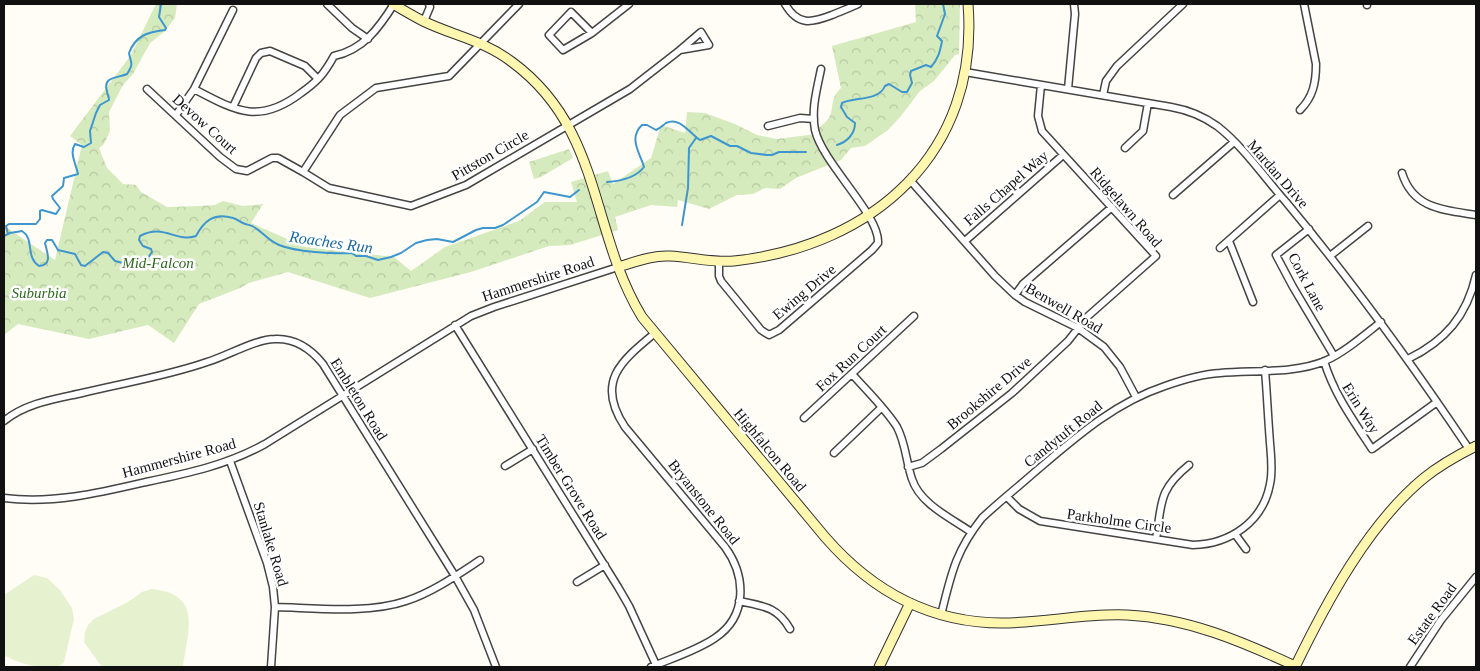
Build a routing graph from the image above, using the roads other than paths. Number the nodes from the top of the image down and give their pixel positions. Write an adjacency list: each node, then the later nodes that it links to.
1 (327, 4): 15 (street)
2 (394, 4): 13 (street, Highfalcon Road); 15 (street)
3 (430, 4): 13 (street)
4 (519, 4): 16 (street)
5 (629, 4): 14 (street)
6 (785, 4): 7 (street)
7 (858, 4)
8 (968, 4): 19 (street, Hammershire Road)
9 (1074, 4): 24 (street)
10 (1183, 4): 25 (street)
11 (1304, 4): 28 (street)
12 (232, 10): 23 (street)
13 (424, 21): 16 (street, Highfalcon Road)
14 (592, 33): 14 (street)
15 (368, 40): 20 (street)
16 (480, 42): 31 (street, Highfalcon Road); 36 (street)
17 (680, 50): 31 (street, Pittston Circle)
18 (821, 69): 30 (street)
19 (965, 72): 21 (street, Mardan Drive); 38 (street, Hammershire Road)
20 (318, 79): 27 (street); 27 (street)
21 (1041, 85): 24 (street, Mardan Drive); 35 (street, Ridgelawn Road)
22 (148, 89): 29 (street, Devow Court)
23 (194, 89): 27 (street); 29 (street)
24 (1068, 90): 25 (street, Mardan Drive)
25 (1103, 95): 26 (street, Mardan Drive)
26 (1148, 103): 33 (street, Mardan Drive); 34 (street)
27 (233, 108)
28 (1300, 110)
29 (176, 115): 36 (street, Devow Court)
30 (814, 119): 32 (street); 43 (street)
31 (568, 124): 36 (street, Pittston Circle); 51 (street, Highfalcon Road)
32 (768, 126)
33 (1234, 142): 39 (street); 40 (street, Mardan Drive)
34 (1125, 148)
35 (1063, 155): 41 (street, Ridgelawn Road); 46 (street, Falls Chapel Way)
36 (303, 172)
37 (1402, 173): 42 (street)
38 (910, 180): 43 (street, Hammershire Road); 46 (street, Benwell Road)
39 (1174, 195)
40 (1280, 195): 45 (street, Mardan Drive); 47 (street)
41 (1112, 207): 53 (street); 58 (street, Ridgelawn Road)
42 (1476, 215)
43 (868, 216): 50 (street, Hammershire Road); 50 (street, Ewing Drive)
44 (1368, 226): 49 (street)
45 (1309, 229): 49 (street, Mardan Drive); 60 (street, Cork Lane)
46 (964, 240): 53 (street, Benwell Road)
47 (1229, 240): 48 (street); 54 (street)
48 (1220, 248)
49 (1330, 256): 56 (street, Mardan Drive)
50 (719, 261): 51 (street, Hammershire Road)
51 (618, 267): 57 (street, Hammershire Road); 59 (street, Highfalcon Road)
52 (1476, 275): 61 (street)
53 (1015, 295): 58 (street, Benwell Road)
54 (1253, 302)
55 (914, 316): 64 (street, Fox Run Court)
56 (1381, 322): 60 (street, Candytuft Road); 61 (street, Mardan Drive)
57 (455, 325): 65 (street, Hammershire Road); 72 (street, Timber Grove Road)
58 (1078, 328): 66 (street, Benwell Road); 77 (street, Brookshire Drive)
59 (655, 334): 89 (street, Bryanstone Road); 90 (street, Highfalcon Road)
60 (1334, 356): 62 (street, Candytuft Road)
61 (1408, 359): 67 (street, Mardan Drive)
62 (1324, 361): 63 (street, Candytuft Road); 67 (street, Erin Way)
63 (1265, 370): 66 (street, Candytuft Road); 81 (street, Parkholme Circle)
64 (852, 374): 68 (street); 69 (street, Fox Run Court)
65 (342, 396): 70 (street, Embleton Road); 74 (street, Hammershire Road); 86 (street, Embleton Road)
66 (1136, 397): 78 (street, Candytuft Road)
67 (1437, 402): 71 (street, Mardan Drive)
68 (881, 408): 73 (street); 77 (street)
69 (804, 418)
70 (4, 421)
71 (1473, 447): 98 (street)
72 (533, 449): 76 (street); 85 (street, Timber Grove Road)
73 (834, 453)
74 (230, 461): 79 (street, Hammershire Road); 91 (street, Stanlake Road)
75 (1189, 465): 82 (street)
76 (505, 466)
77 (908, 467): 80 (street)
78 (1007, 496): 80 (street, Candytuft Road); 82 (street, Parkholme Circle)
79 (4, 498)
80 (971, 532): 92 (street, Candytuft Road)
81 (1235, 534): 82 (street, Parkholme Circle); 83 (street)
82 (1156, 539)
83 (1246, 549)
84 (480, 560): 86 (street)
85 (605, 565): 88 (street); 96 (street, Timber Grove Road)
86 (455, 576): 91 (street); 95 (street, Embleton Road)
87 (1476, 577): 99 (street, Estate Road)
88 (577, 582)
89 (739, 602): 93 (street); 96 (street, Bryanstone Road)
90 (910, 603): 92 (street, Highfalcon Road); 97 (street)
91 (275, 607): 94 (street, Stanlake Road)
92 (941, 615): 98 (street, Highfalcon Road)
93 (790, 629)
94 (271, 667)
95 (496, 667)
96 (655, 667)
97 (879, 667)
98 (1295, 667)
99 (1410, 667)

